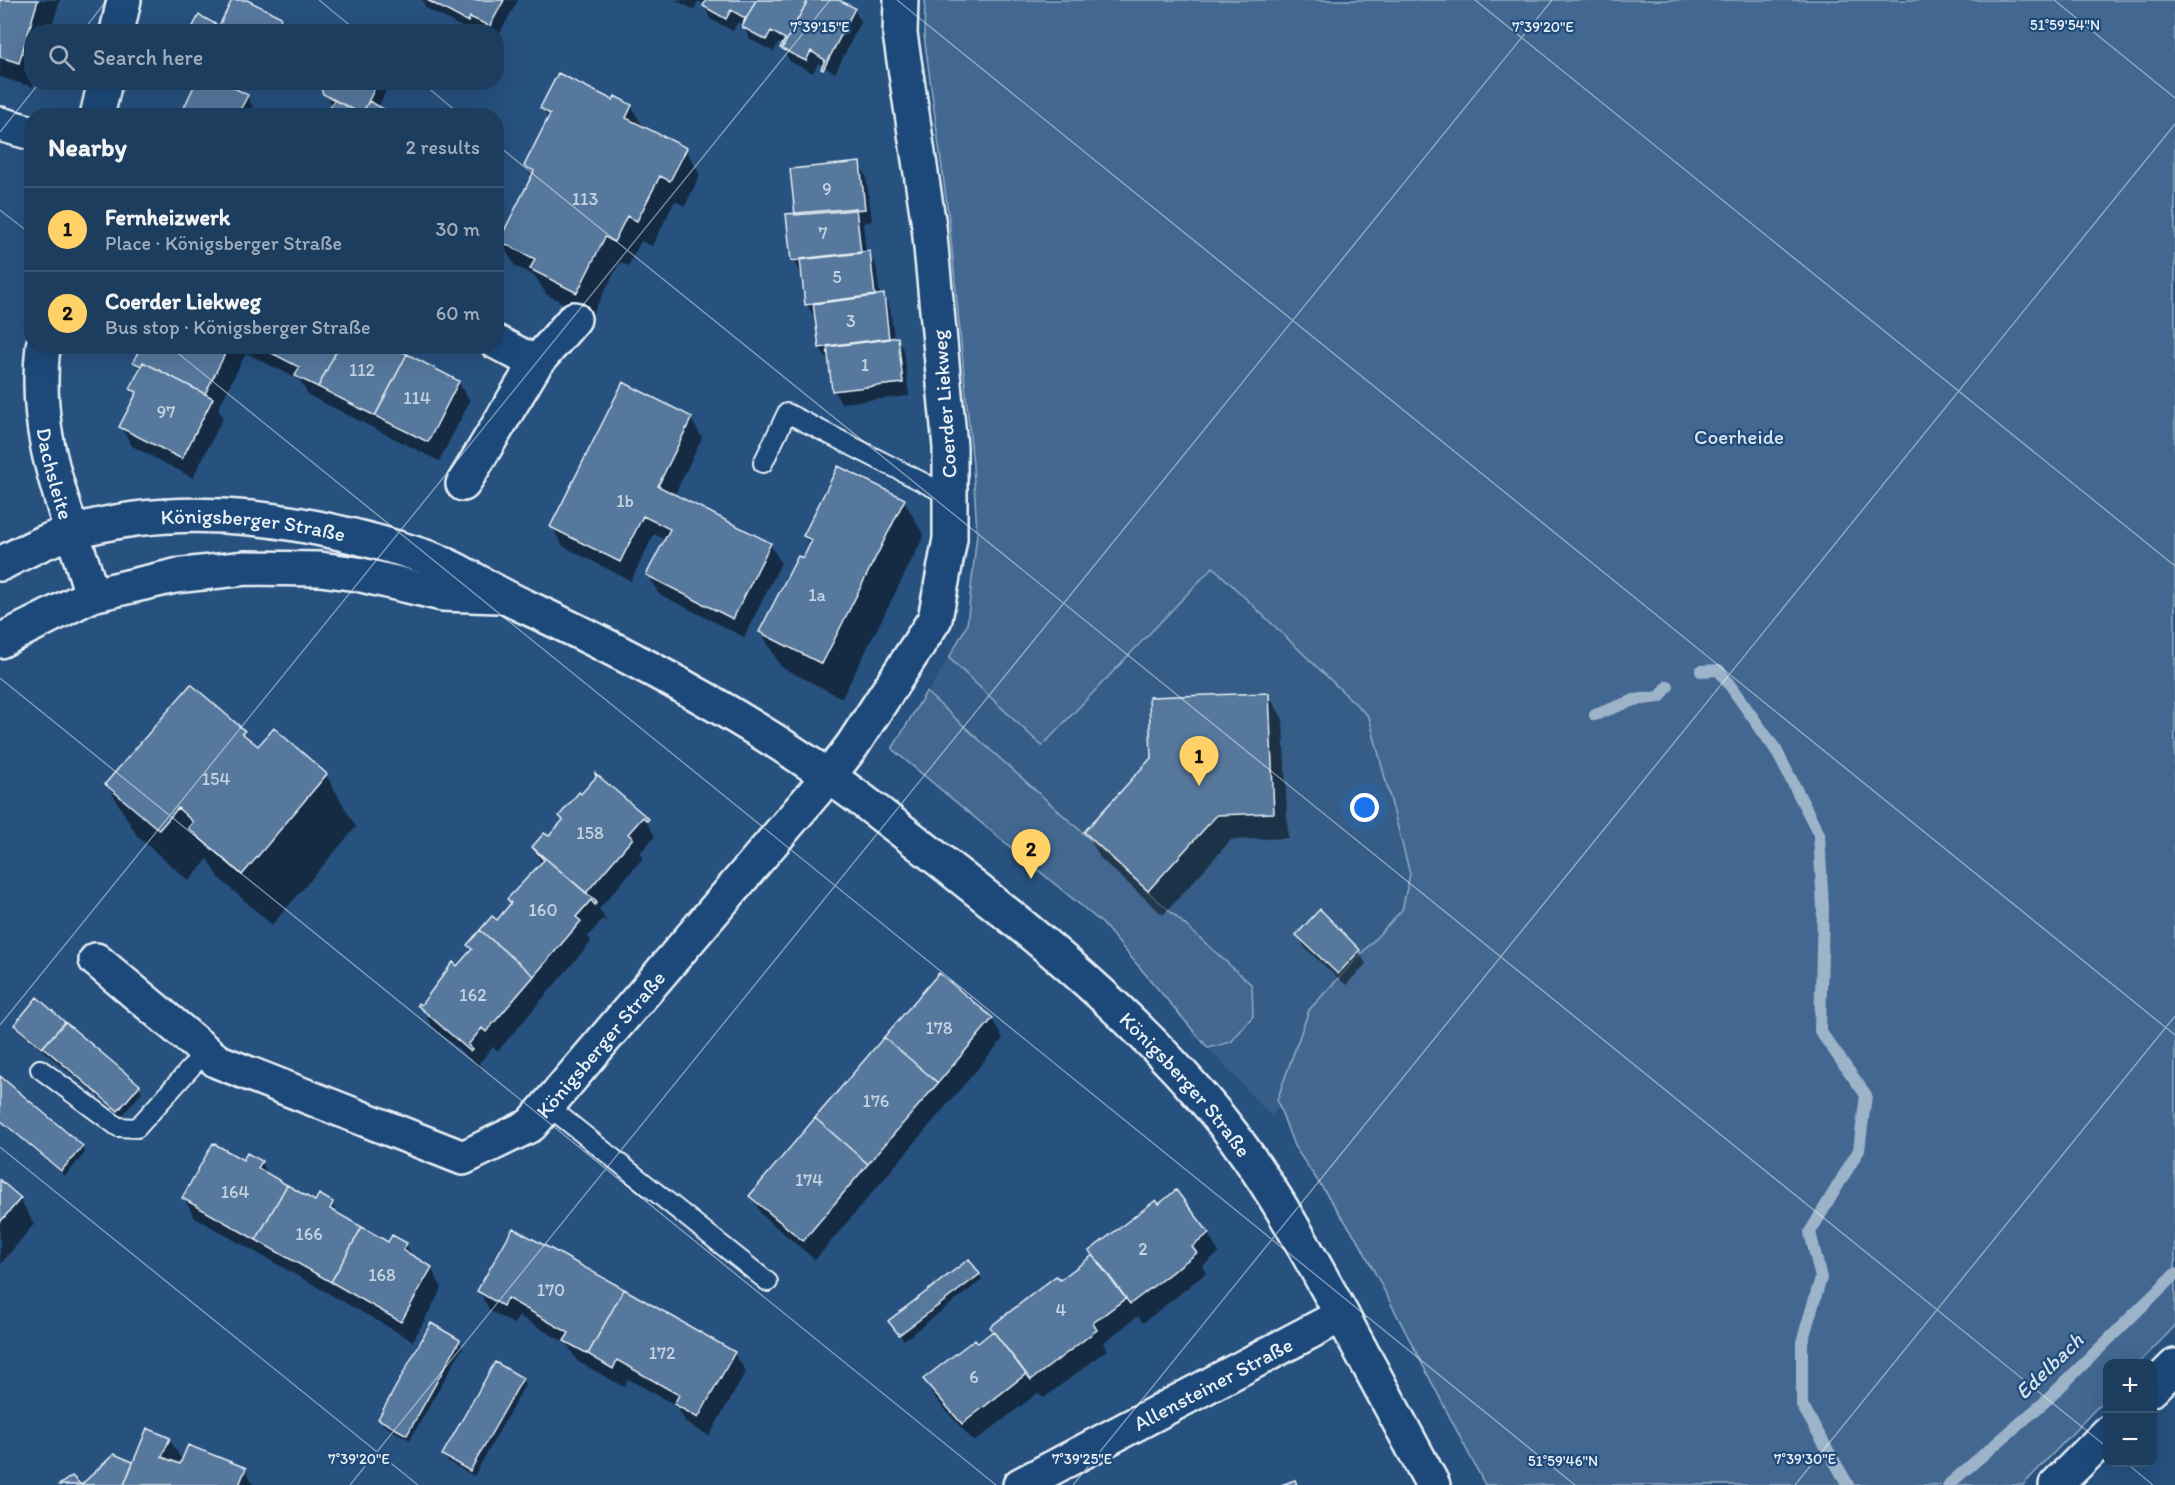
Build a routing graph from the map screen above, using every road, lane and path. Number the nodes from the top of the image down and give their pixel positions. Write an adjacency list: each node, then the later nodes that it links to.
1 (124, 0): 3 (street)
2 (902, 0): 14 (street, Coerder Liekweg)
3 (119, 24)
4 (103, 90): 5 (street)
5 (99, 108)
6 (0, 124): 7 (street)
7 (24, 131)
8 (574, 319): 11 (street)
9 (504, 346): 11 (street)
10 (43, 354): 15 (street, Dachsleite)
11 (536, 363): 13 (street)
12 (763, 463): 14 (lane)
13 (463, 484)
14 (950, 496): 20 (street, Coerder Liekweg)
15 (74, 531): 16 (street, Königsberger Straße); 17 (street, Dachsleite); 18 (street, Königsberger Straße)
16 (0, 564)
17 (92, 595): 18 (street, Königsberger Straße); 19 (street, Königsberger Straße)
18 (502, 597): 20 (street, Königsberger Straße)
19 (0, 641)
20 (828, 777): 24 (street, Königsberger Straße); 26 (street, Königsberger Straße)
21 (96, 960): 22 (street, Königsberger Straße)
22 (205, 1052): 23 (lane); 24 (street, Königsberger Straße)
23 (40, 1069)
24 (548, 1106): 25 (lane)
25 (768, 1282)
26 (1342, 1315): 30 (street, Allensteiner Straße); 31 (street, Königsberger Straße)
27 (2175, 1366): 28 (street)
28 (2157, 1384)
29 (2103, 1438): 32 (street)
30 (1020, 1485)
31 (1433, 1485)
32 (2056, 1485)

